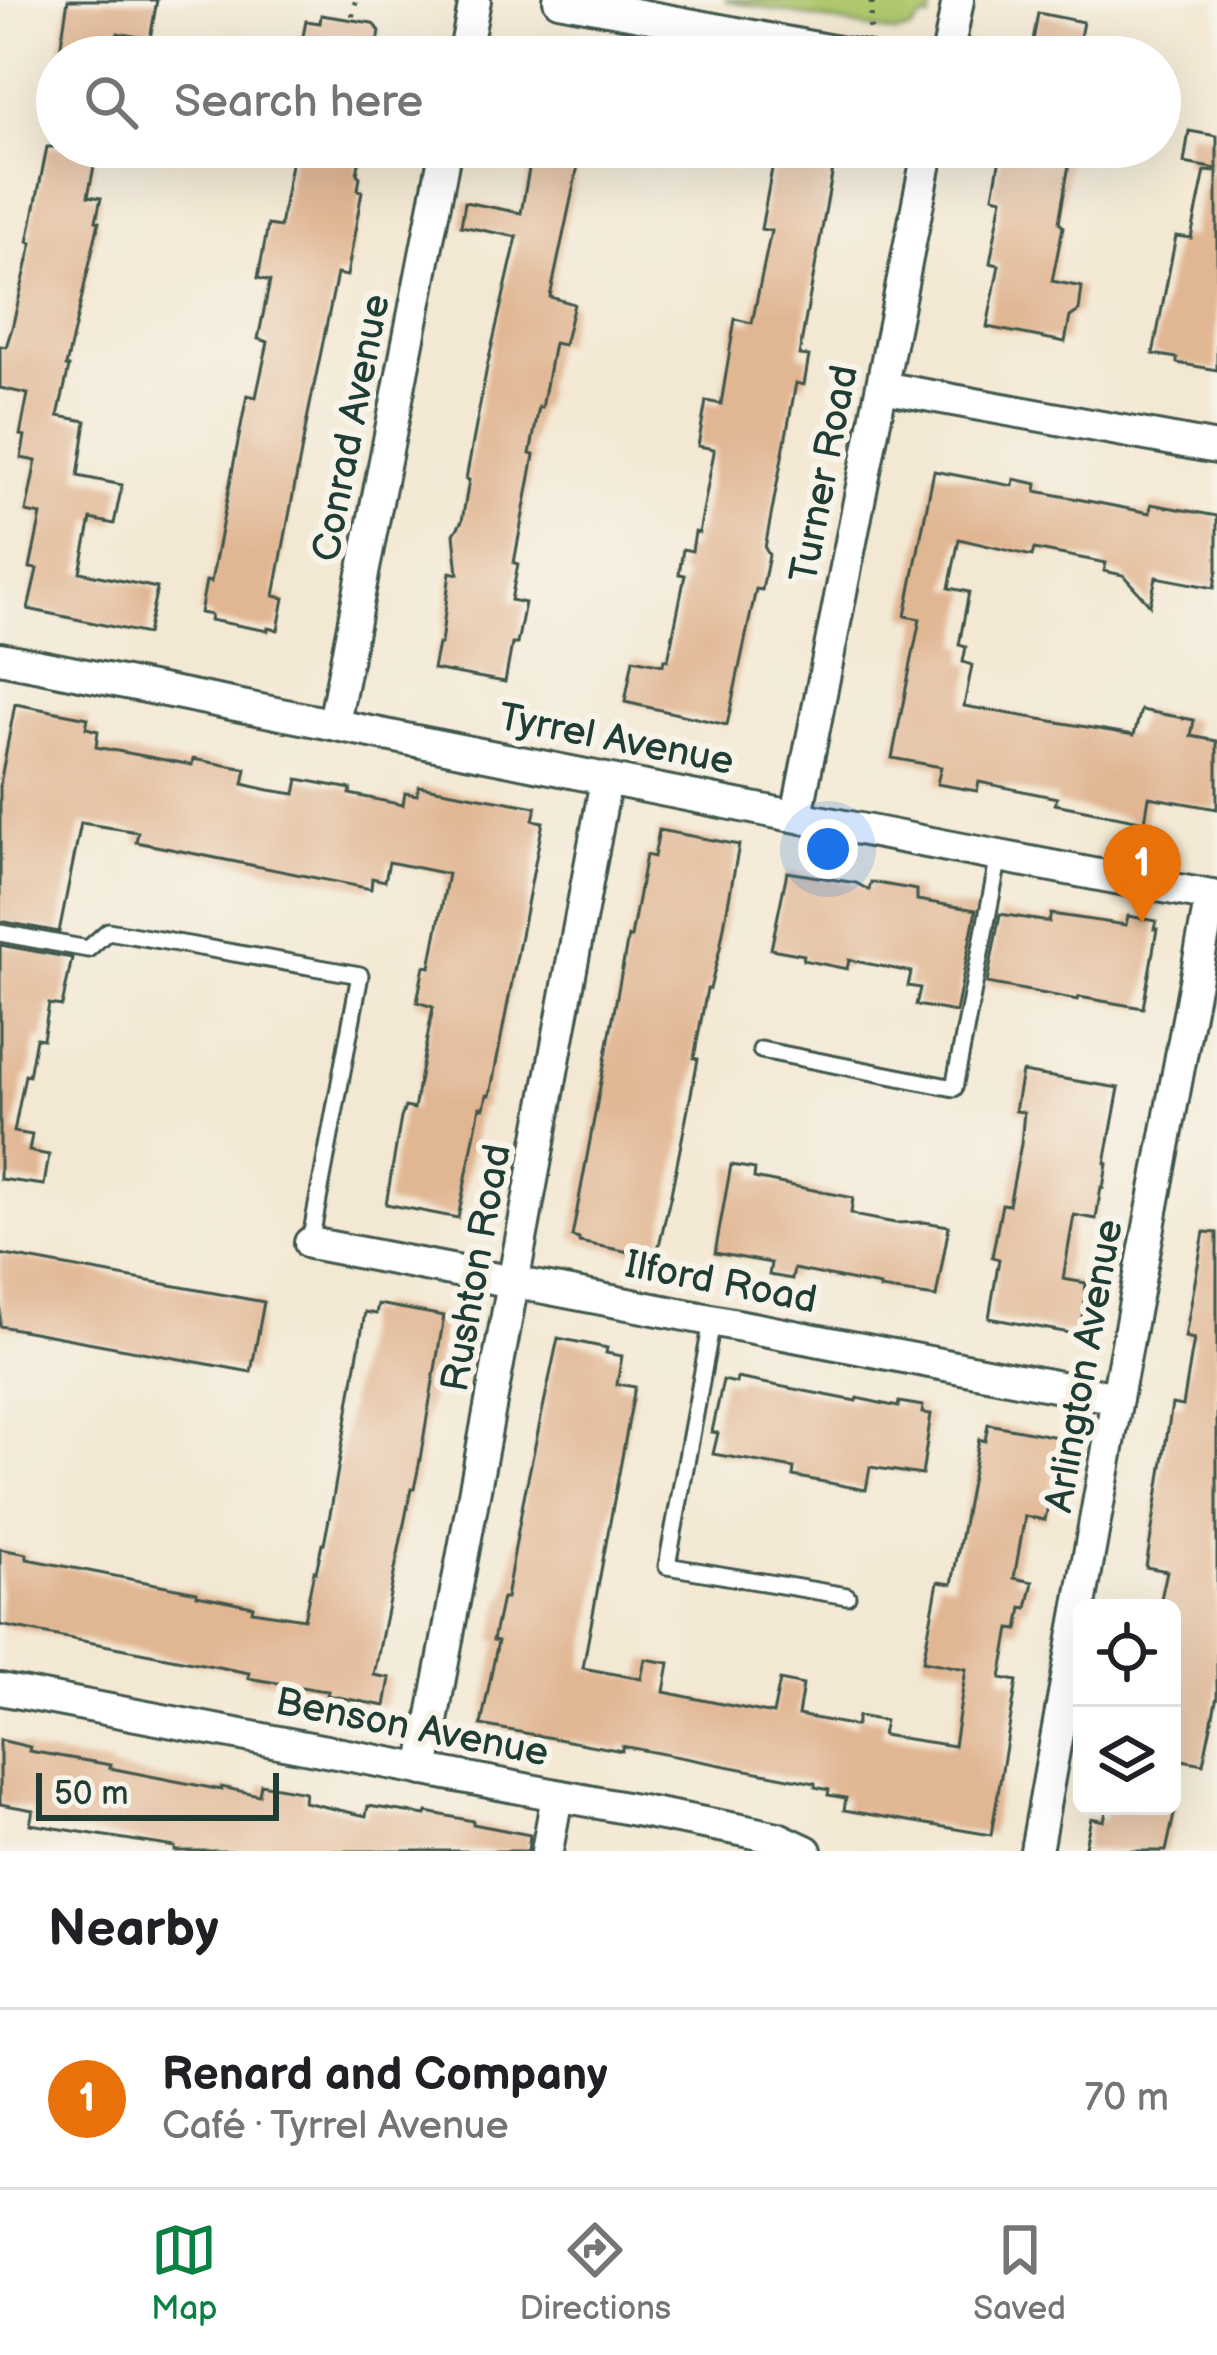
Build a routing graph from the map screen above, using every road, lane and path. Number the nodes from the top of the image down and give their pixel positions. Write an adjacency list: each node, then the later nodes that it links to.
1 (356, 0): 6 (path)
2 (475, 0): 7 (street)
3 (559, 0): 8 (street)
4 (872, 0): 9 (path)
5 (958, 0): 10 (street)
6 (352, 16)
7 (468, 36)
8 (805, 36)
9 (868, 36)
10 (951, 36)
11 (442, 168): 16 (street, Conrad Avenue)
12 (925, 168): 13 (street, Turner Road)
13 (882, 387): 14 (street); 18 (street, Turner Road)
14 (1217, 448)
15 (0, 658): 16 (street, Tyrrel Avenue)
16 (334, 723): 17 (street, Tyrrel Avenue)
17 (606, 780): 18 (street, Tyrrel Avenue); 24 (street, Rushton Road)
18 (797, 815): 19 (street, Tyrrel Avenue)
19 (999, 856): 20 (street, Tyrrel Avenue); 22 (lane)
20 (1214, 896): 26 (street, Arlington Avenue)
21 (0, 933): 23 (lane)
22 (761, 1050)
23 (310, 1243): 24 (street, Ilford Road)
24 (514, 1282): 25 (street, Ilford Road); 29 (street, Rushton Road)
25 (712, 1322): 26 (street, Ilford Road); 27 (lane)
26 (1117, 1398): 33 (street, Arlington Avenue)
27 (848, 1596)
28 (1, 1694): 29 (street, Benson Avenue)
29 (423, 1770): 30 (street, Benson Avenue)
30 (557, 1796): 31 (street); 32 (street, Benson Avenue)
31 (547, 1851)
32 (806, 1851)
33 (1036, 1851)

